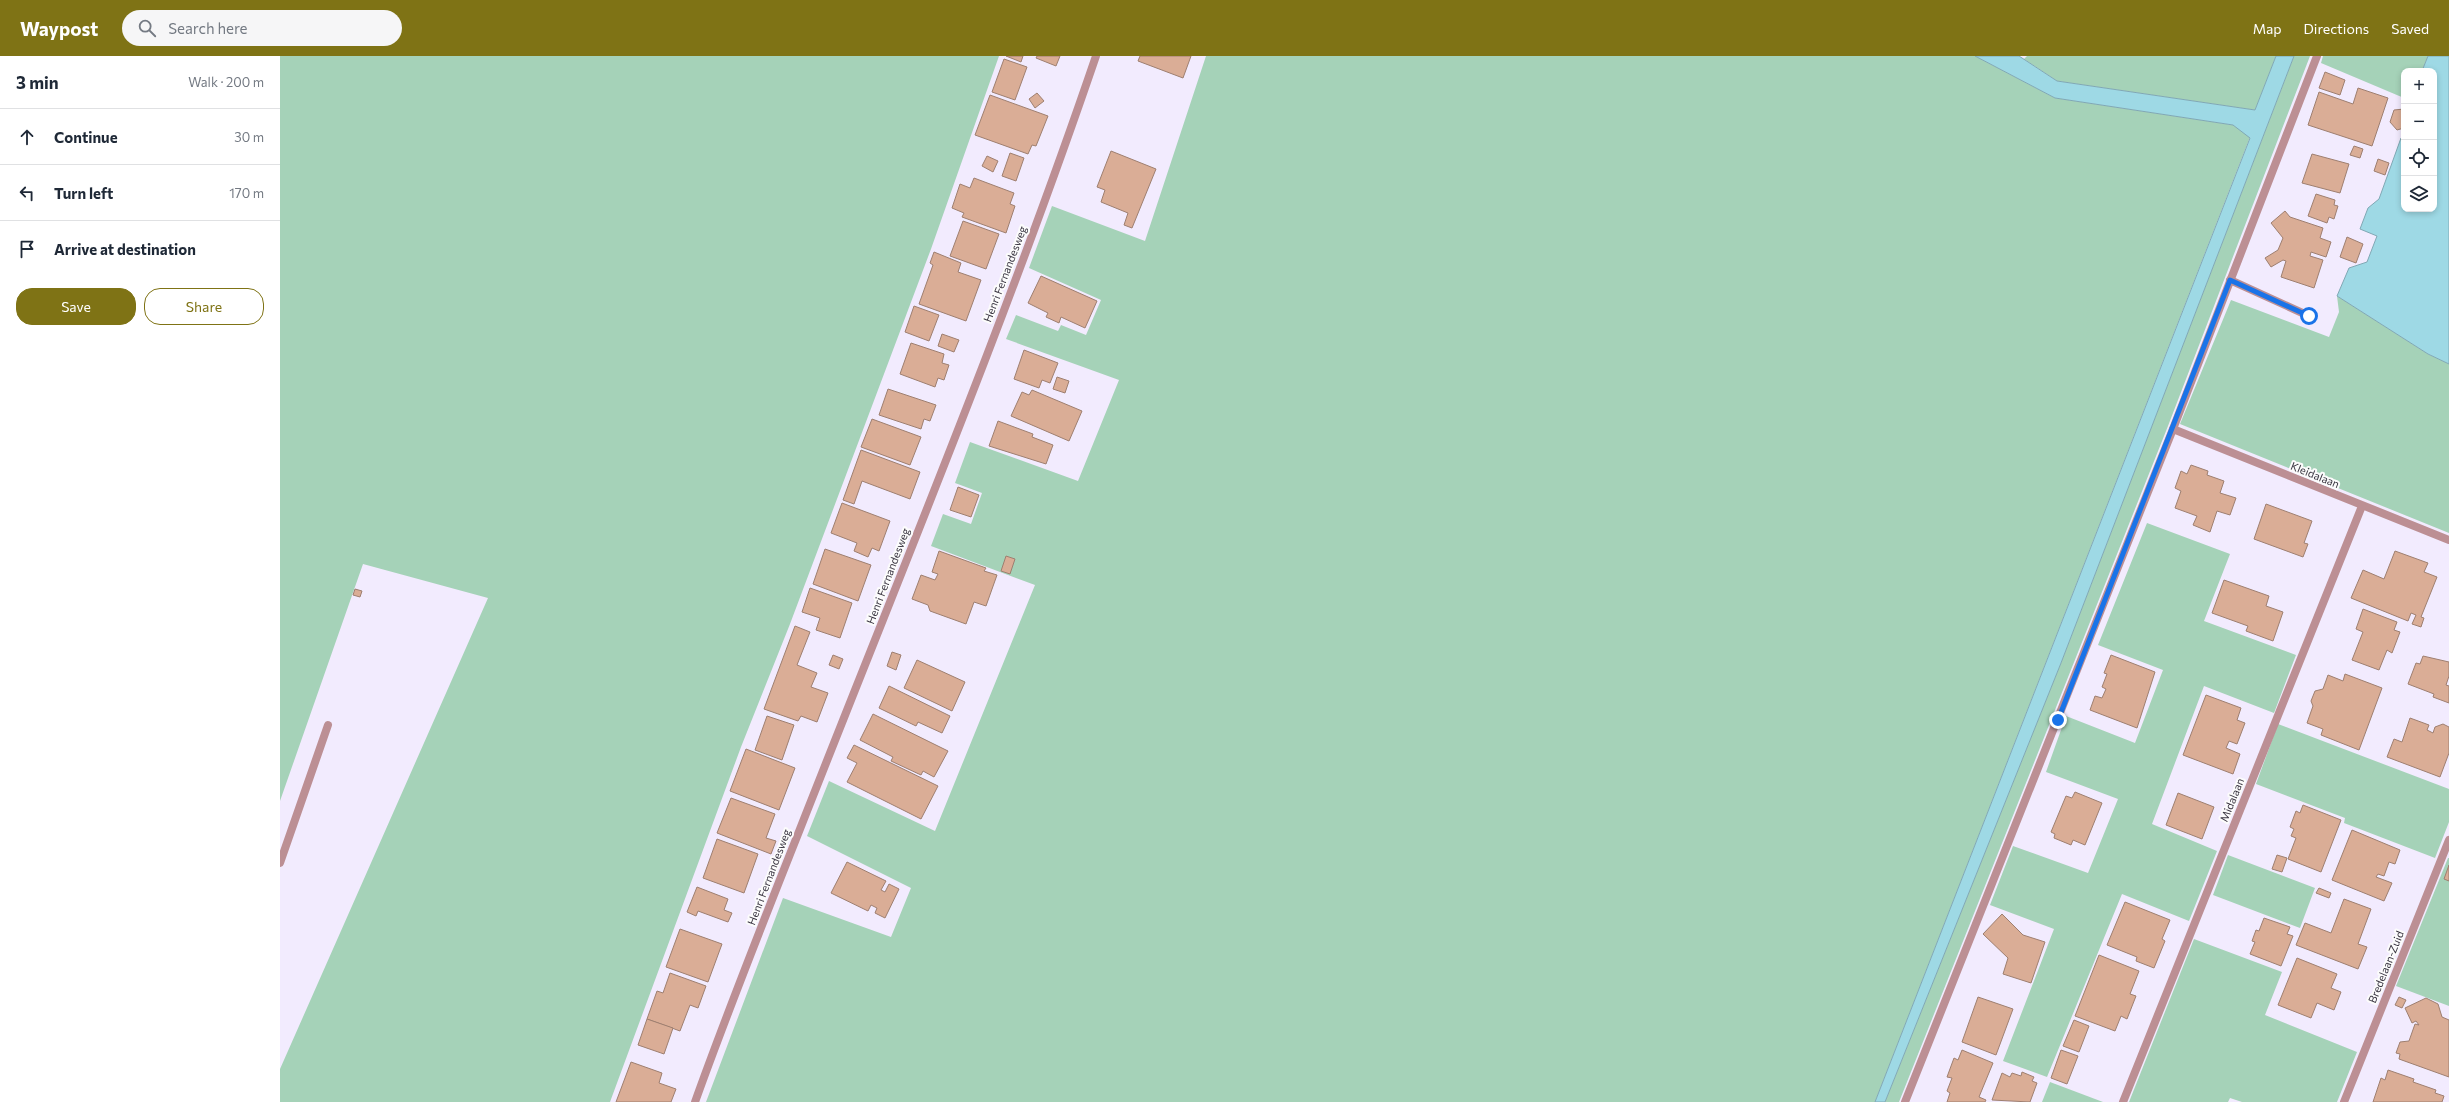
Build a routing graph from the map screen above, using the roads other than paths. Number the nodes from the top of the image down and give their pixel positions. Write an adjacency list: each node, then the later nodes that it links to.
1 (1096, 56): 11 (street, Henri Fernandesweg)
2 (2317, 56): 3 (street)
3 (2230, 280): 4 (street); 5 (street)
4 (2309, 316)
5 (2174, 429): 6 (street, Kleidalaan); 12 (street)
6 (2362, 506): 7 (street, Kleidalaan); 13 (street, Midalaan)
7 (2449, 540)
8 (328, 725): 10 (street)
9 (2449, 840): 14 (street, Bredelaan-Zuid)
10 (280, 863)
11 (695, 1102)
12 (1906, 1102)
13 (2123, 1102)
14 (2344, 1102)

